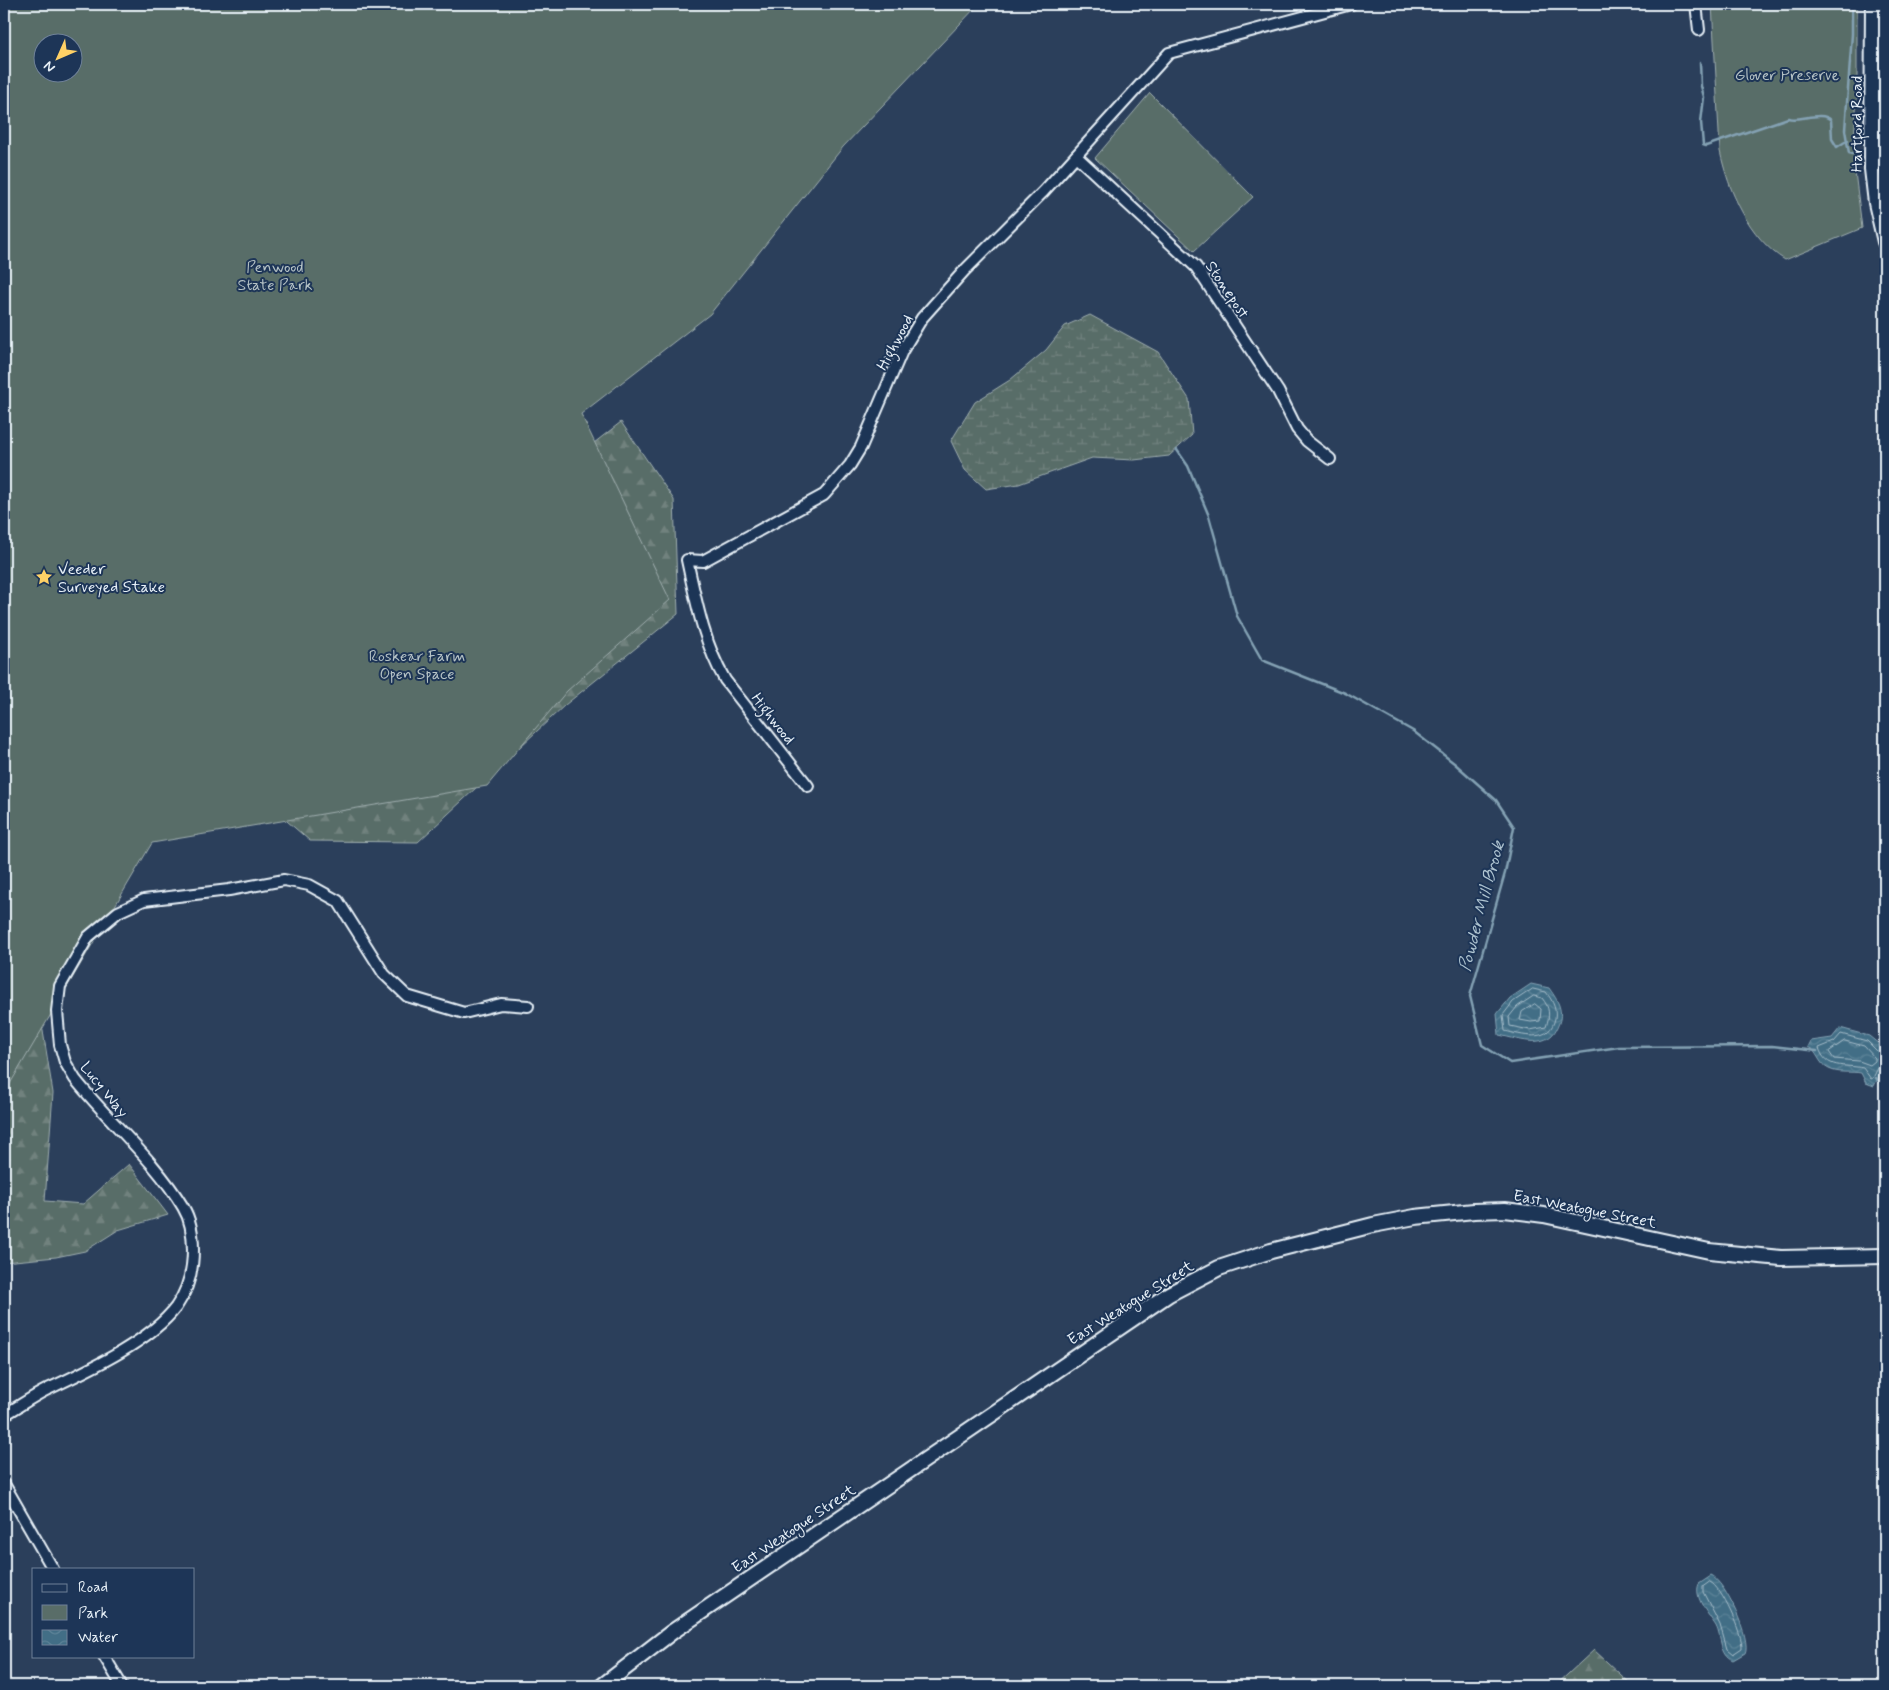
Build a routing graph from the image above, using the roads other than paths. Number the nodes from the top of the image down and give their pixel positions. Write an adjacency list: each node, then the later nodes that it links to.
1 (1352, 4): 6 (street, Highwood)
2 (1696, 4): 4 (street)
3 (1873, 4): 5 (street, Hartford Road)
4 (1699, 30)
5 (1879, 46): 7 (street, Hartford Road)
6 (1076, 156): 8 (street, Stonepost); 9 (street, Highwood)
7 (1885, 242)
8 (1330, 459)
9 (808, 786)
10 (528, 1006): 12 (street, Lucy Way)
11 (1885, 1256): 17 (street, East Weatogue Street)
12 (4, 1415)
13 (4, 1484): 14 (street)
14 (52, 1568)
15 (105, 1658): 16 (street)
16 (122, 1686)
17 (602, 1686)

